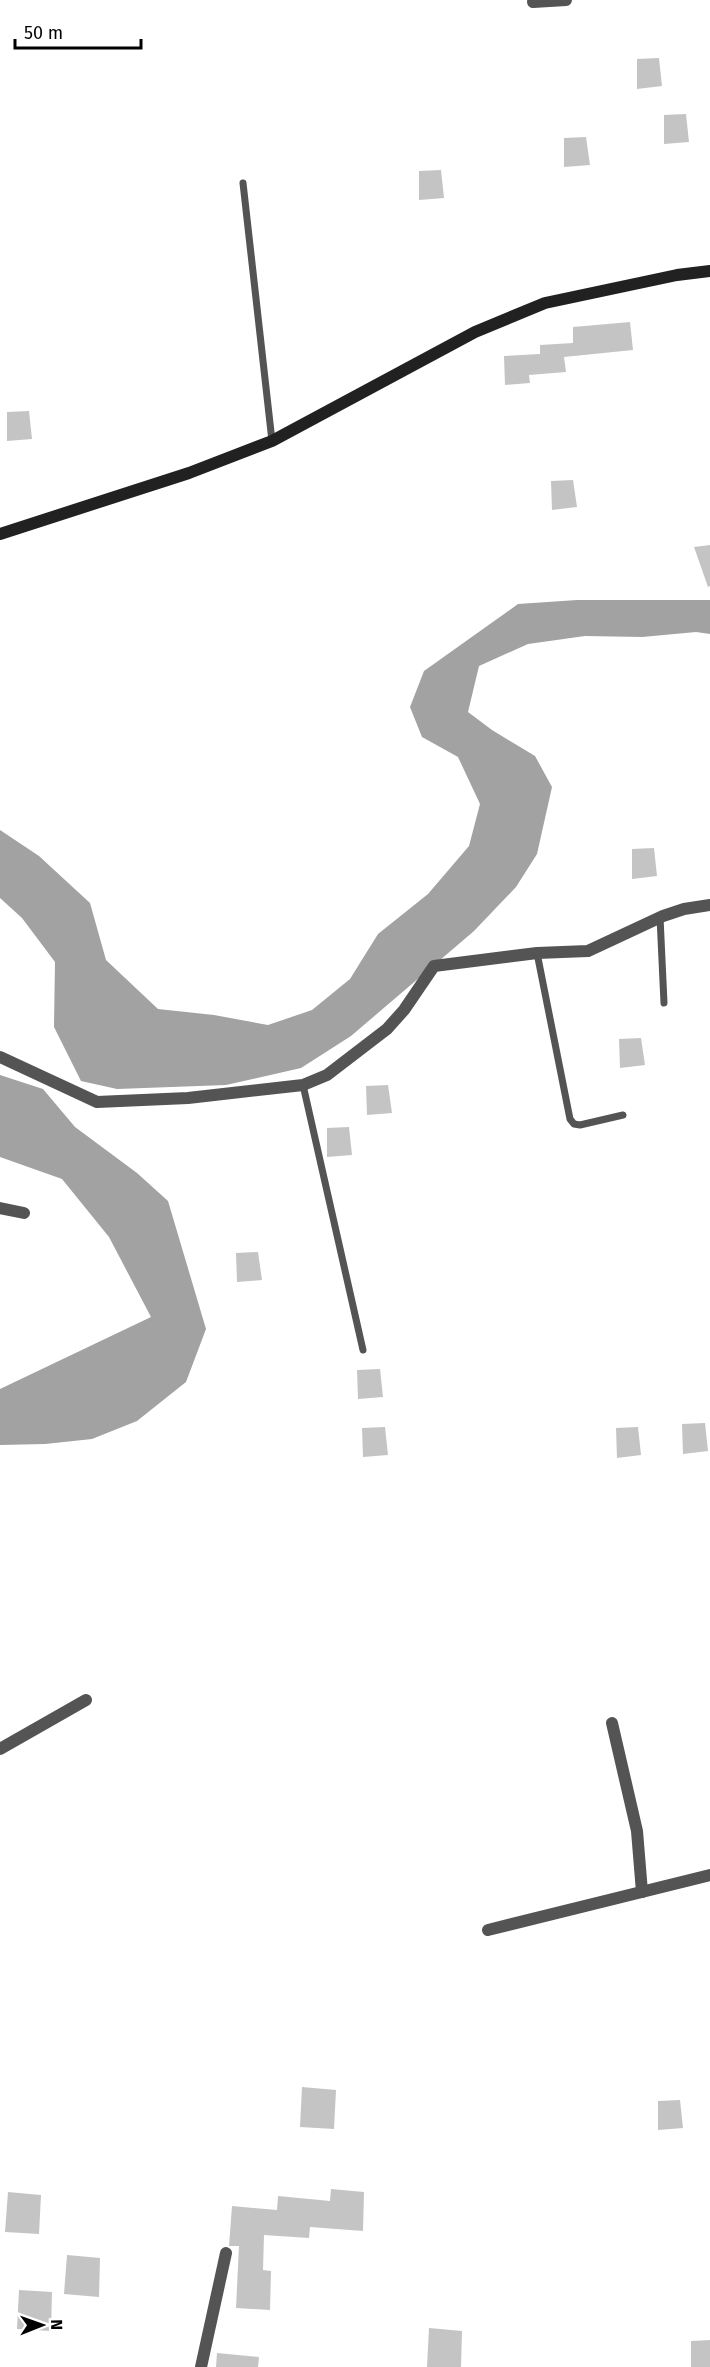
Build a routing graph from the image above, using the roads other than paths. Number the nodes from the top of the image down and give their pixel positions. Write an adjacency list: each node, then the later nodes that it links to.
1 (566, 0): 2 (street)
2 (533, 2)
3 (243, 183): 5 (lane)
4 (710, 271): 5 (street)
5 (272, 441): 6 (street)
6 (0, 534)
7 (710, 905): 8 (street)
8 (660, 917): 9 (street); 10 (lane)
9 (537, 953): 12 (street); 13 (lane)
10 (664, 1003)
11 (0, 1057): 12 (street)
12 (303, 1084): 16 (lane)
13 (623, 1115)
14 (0, 1208): 15 (street)
15 (24, 1213)
16 (363, 1350)
17 (86, 1700): 19 (street)
18 (612, 1723): 21 (street)
19 (0, 1749)
20 (710, 1875): 21 (street)
21 (642, 1892): 22 (street)
22 (488, 1930)
23 (226, 2253): 24 (street)
24 (201, 2367)

